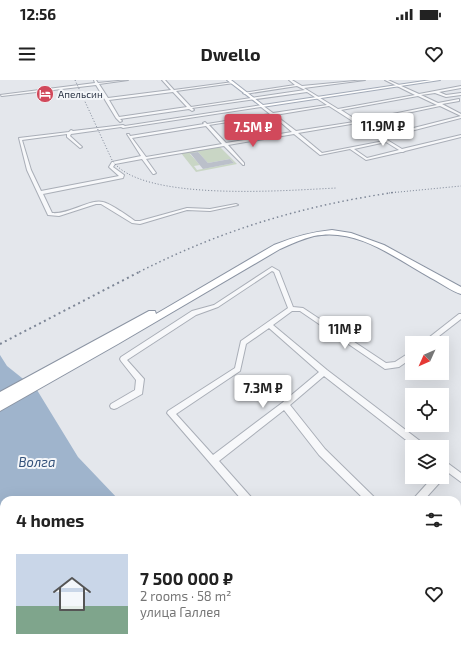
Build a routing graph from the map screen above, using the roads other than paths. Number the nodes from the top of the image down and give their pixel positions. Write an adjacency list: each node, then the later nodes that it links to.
1 (127, 80): 8 (street)
2 (162, 80): 12 (street)
3 (290, 80): 9 (street)
4 (364, 80): 9 (street)
5 (386, 80): 10 (street)
6 (438, 80): 10 (main road)
7 (231, 81): 12 (street); 15 (main road)
8 (96, 82): 17 (street); 20 (street)
9 (300, 86): 13 (street); 15 (street)
10 (398, 86): 18 (street); 19 (main road)
11 (461, 87): 14 (street)
12 (173, 91): 20 (street); 26 (street)
13 (307, 91): 19 (street); 21 (street)
14 (436, 92): 16 (street); 18 (street)
15 (245, 93): 21 (main road)
16 (461, 94)
17 (2, 95)
18 (419, 95): 24 (street); 27 (street)
19 (318, 97): 23 (street); 25 (main road)
20 (107, 99): 33 (street)
21 (253, 99): 25 (main road); 26 (street)
22 (458, 100): 24 (street)
23 (331, 105): 27 (street); 30 (street)
24 (440, 105): 29 (street); 34 (street)
25 (262, 106): 30 (street); 31 (street)
26 (190, 108): 31 (street); 33 (street)
27 (338, 110): 34 (street)
28 (461, 111): 29 (street)
29 (455, 112): 32 (street)
30 (272, 114): 35 (street); 38 (street)
31 (198, 116): 35 (street); 36 (street)
32 (461, 116): 41 (street)
33 (118, 118): 36 (street)
34 (358, 122): 38 (street); 41 (street)
35 (207, 124): 40 (street); 43 (street)
36 (123, 126): 37 (street); 40 (street)
37 (71, 131): 44 (street); 50 (street)
38 (295, 133): 43 (street); 45 (street)
39 (461, 136): 46 (street)
40 (130, 137): 47 (street)
41 (382, 138): 42 (street)
42 (388, 141): 45 (street); 46 (street)
43 (225, 145): 47 (street); 48 (street)
44 (80, 147)
45 (351, 148): 46 (street)
46 (403, 151)
47 (144, 158): 49 (street); 50 (street)
48 (243, 164)
49 (154, 173)
50 (40, 192): 51 (street)
51 (236, 205)
52 (461, 286): 58 (highway)
53 (461, 291): 58 (highway)
54 (291, 309): 56 (street); 59 (street); 64 (street)
55 (461, 316): 57 (street)
56 (269, 325): 60 (street); 66 (street)
57 (434, 336)
58 (112, 339): 61 (highway); 63 (highway)
59 (405, 359)
60 (324, 372): 62 (street); 65 (street)
61 (0, 397)
62 (285, 405): 66 (street); 71 (street)
63 (0, 406)
64 (114, 406)
65 (412, 440)
66 (213, 460): 70 (street)
67 (449, 471): 68 (street)
68 (461, 478)
69 (433, 484): 72 (street)
70 (244, 496)
71 (367, 496)
72 (422, 496)

